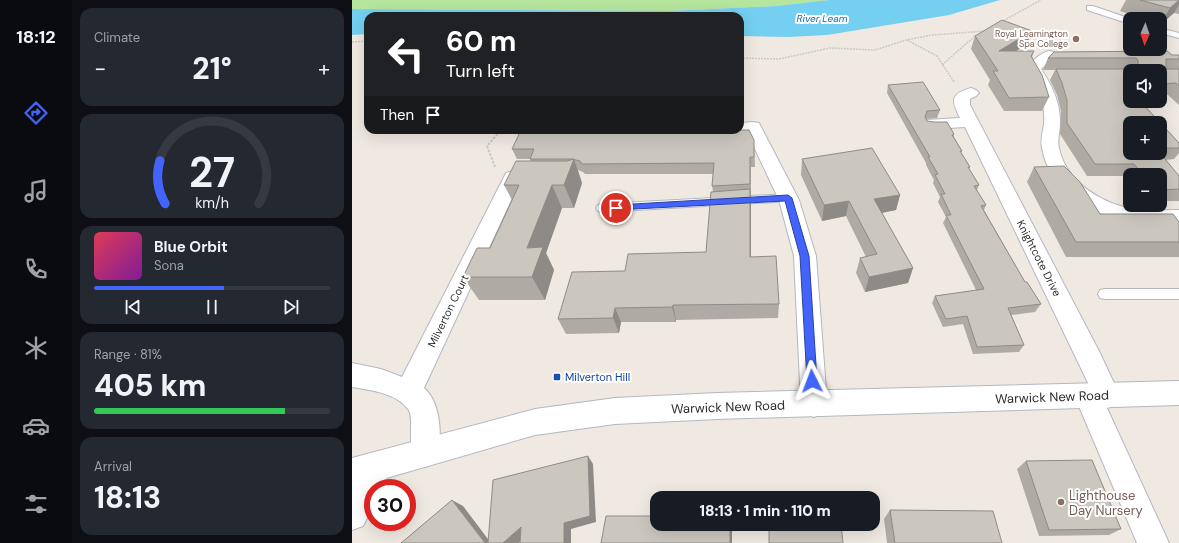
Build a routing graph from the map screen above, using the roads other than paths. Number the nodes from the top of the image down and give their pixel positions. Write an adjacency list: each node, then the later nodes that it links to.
1 (1090, 8): 2 (lane)
2 (1123, 19)
3 (1167, 32): 4 (lane)
4 (1179, 36)
5 (1049, 55): 13 (street)
6 (964, 90): 7 (street, Knightcote Drive)
7 (970, 122): 8 (street); 19 (street, Knightcote Drive)
8 (932, 124)
9 (744, 127): 11 (street)
10 (545, 177): 17 (street, Milverton Court)
11 (788, 198): 12 (lane); 20 (street)
12 (602, 208)
13 (1179, 217)
14 (1105, 294): 15 (lane)
15 (1179, 294)
16 (352, 375): 17 (street)
17 (408, 393): 21 (street)
18 (1179, 393): 19 (street, Warwick New Road)
19 (1097, 396): 20 (street, Warwick New Road); 24 (street, Knightcote Drive)
20 (814, 404): 21 (street, Warwick New Road)
21 (426, 453): 22 (street, Warwick New Road)
22 (364, 470): 23 (street)
23 (352, 515)
24 (1154, 543)

